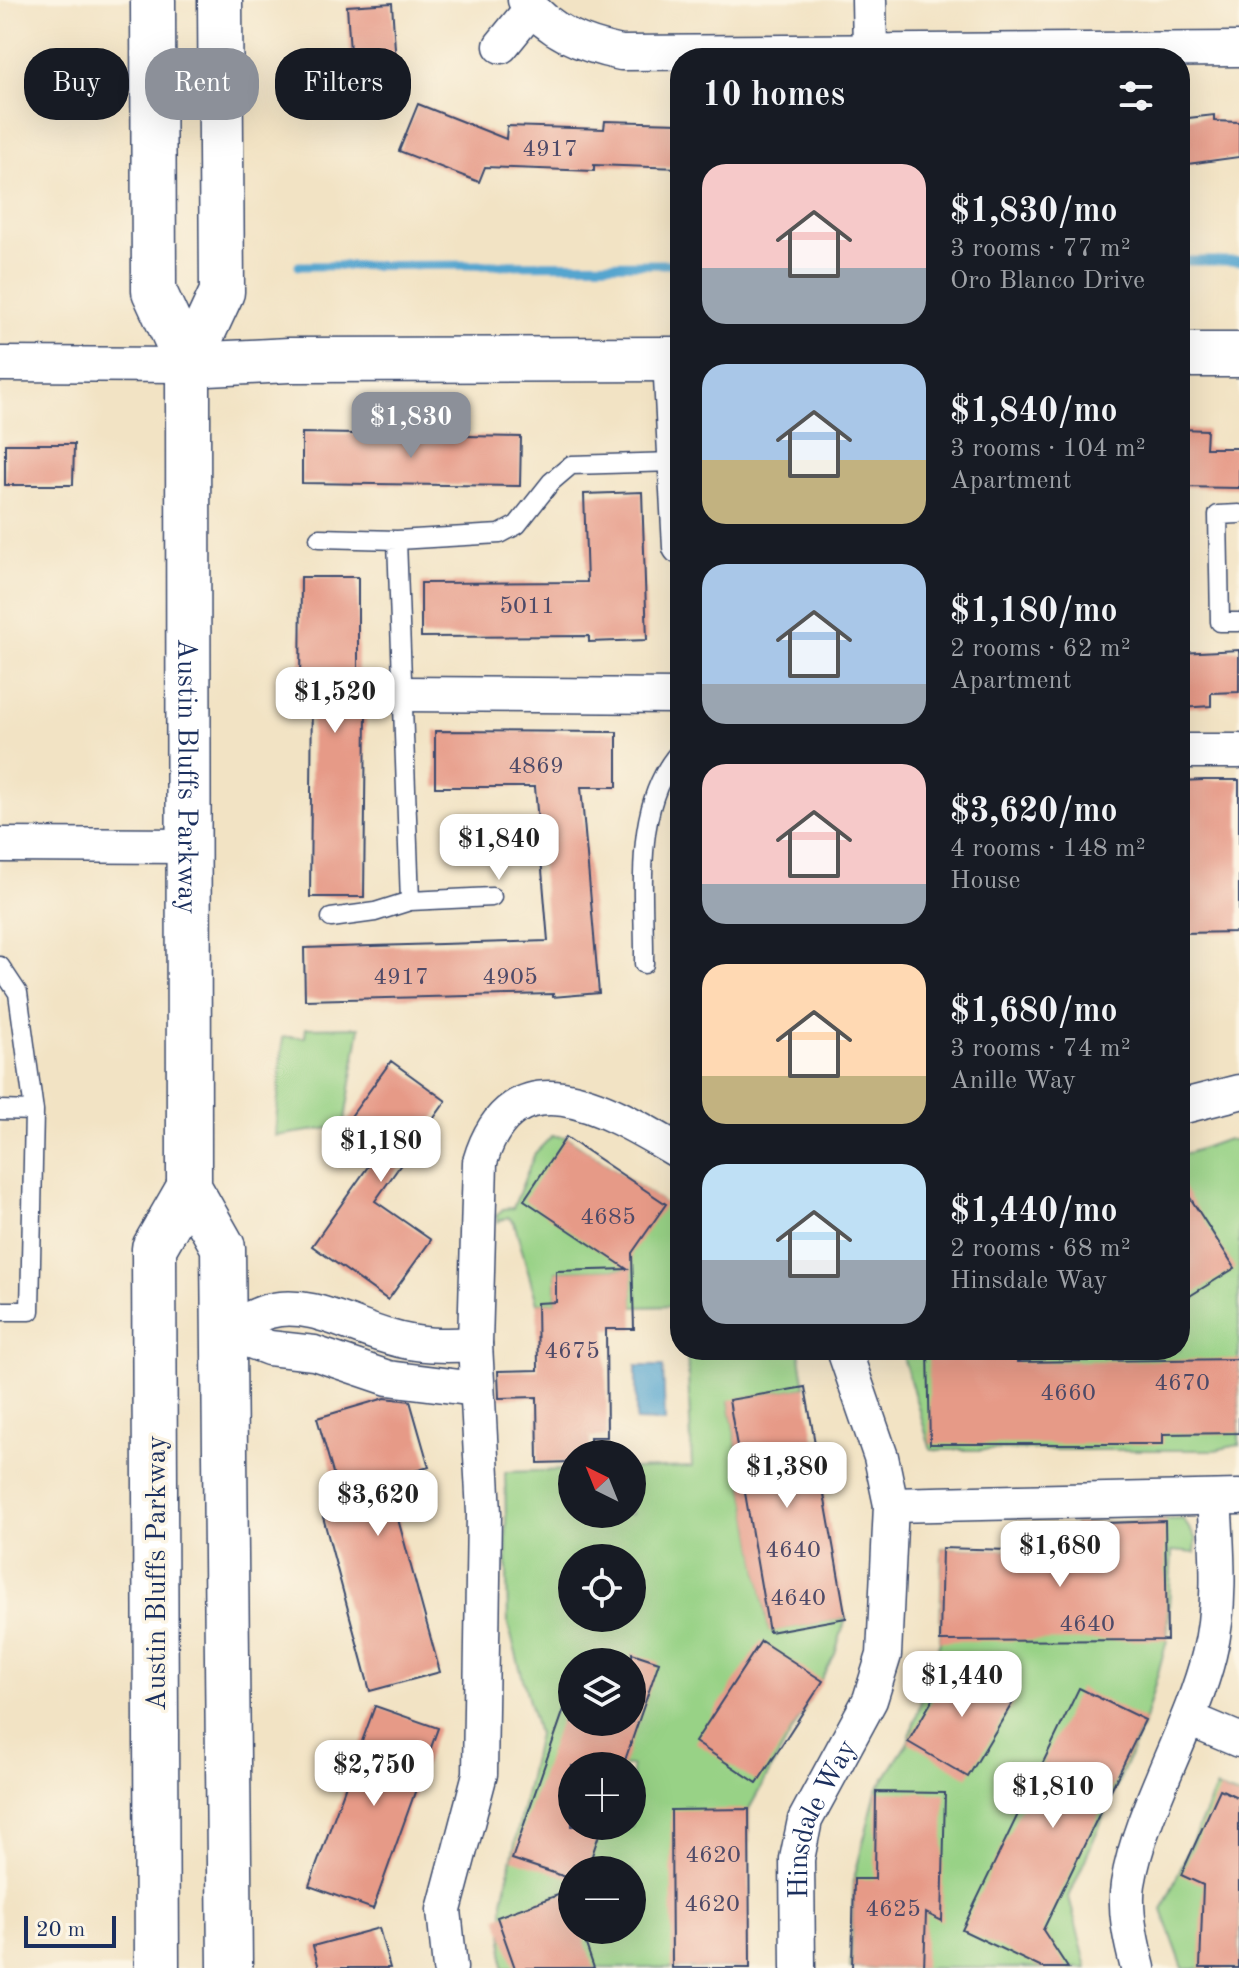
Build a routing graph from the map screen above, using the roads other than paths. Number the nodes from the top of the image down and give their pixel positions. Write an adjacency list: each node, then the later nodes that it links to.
1 (153, 0): 14 (main road, Austin Bluffs Parkway)
2 (220, 0): 14 (main road, Austin Bluffs Parkway)
3 (869, 0): 6 (street)
4 (528, 4): 5 (street); 9 (street)
5 (501, 46)
6 (870, 48)
7 (1190, 49): 8 (street)
8 (1239, 49)
9 (670, 52)
10 (1190, 355): 11 (main road)
11 (1239, 355)
12 (670, 359): 14 (main road)
13 (0, 364): 14 (street)
14 (188, 365): 26 (main road, Austin Bluffs Parkway)
15 (670, 462): 18 (lane)
16 (1239, 514): 19 (lane)
17 (319, 538): 18 (lane)
18 (397, 540): 20 (lane)
19 (1239, 622)
20 (400, 694): 21 (street); 28 (lane)
21 (670, 696)
22 (1190, 751): 23 (street)
23 (1239, 751)
24 (670, 763): 30 (lane)
25 (0, 845): 26 (street)
26 (189, 846): 37 (main road, Austin Bluffs Parkway)
27 (492, 897): 28 (lane)
28 (410, 901): 29 (lane)
29 (331, 918)
30 (644, 964)
31 (0, 966): 35 (lane)
32 (1239, 1092): 33 (street)
33 (1190, 1104)
34 (0, 1110): 35 (lane)
35 (34, 1111): 38 (lane)
36 (670, 1146): 40 (street)
37 (189, 1187): 39 (main road, Austin Bluffs Parkway); 47 (main road, Austin Bluffs Parkway)
38 (0, 1311)
39 (224, 1331): 40 (street); 42 (street); 48 (main road, Austin Bluffs Parkway)
40 (475, 1344): 42 (street)
41 (847, 1360): 44 (street, Hinsdale Way)
42 (476, 1389): 49 (street)
43 (1227, 1497): 44 (street); 45 (street)
44 (891, 1505): 50 (street, Hinsdale Way)
45 (1189, 1719): 46 (street); 51 (street)
46 (1239, 1740)
47 (157, 1968)
48 (230, 1968)
49 (450, 1968)
50 (798, 1968)
51 (1138, 1968)

